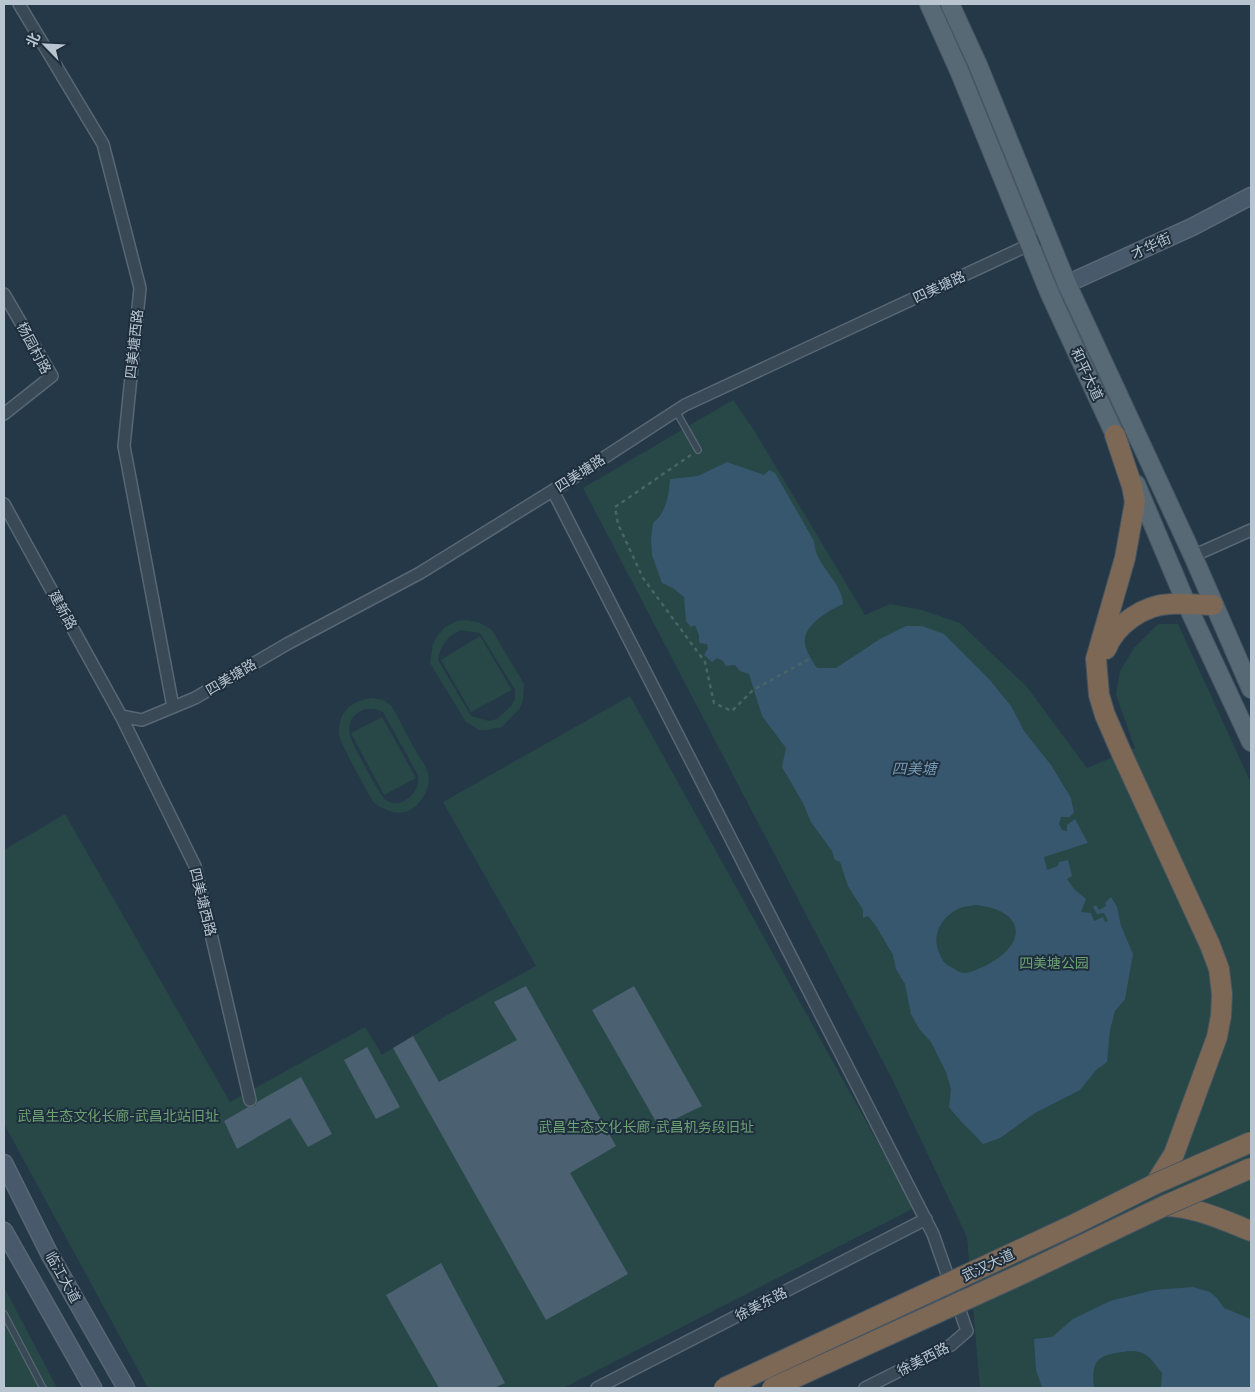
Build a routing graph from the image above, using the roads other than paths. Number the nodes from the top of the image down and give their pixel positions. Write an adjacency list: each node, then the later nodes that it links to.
1 (19, 4): 22 (street, 四美塘西路)
2 (929, 4): 6 (main road, 和平大道)
3 (950, 4): 5 (main road, 和平大道)
4 (1251, 196): 7 (main road, 才华街)
5 (1048, 236): 6 (street, 四美塘路); 7 (main road, 和平大道)
6 (1030, 244): 8 (main road, 和平大道); 10 (street, 四美塘路)
7 (1067, 284): 8 (main road, 才华街); 17 (main road, 和平大道)
8 (1049, 292): 12 (main road, 和平大道)
9 (4, 294): 11 (street, 杨园村路)
10 (676, 411): 13 (lane); 14 (street, 四美塘路)
11 (4, 414)
12 (1115, 435): 18 (main road, 和平大道); 20 (highway)
13 (698, 450)
14 (553, 491): 22 (street, 四美塘路); 31 (street)
15 (4, 504): 23 (street, 建新路)
16 (1251, 530): 17 (street)
17 (1193, 556): 19 (main road, 和平大道)
18 (1187, 605): 19 (highway); 20 (highway); 24 (main road, 和平大道)
19 (1214, 605): 21 (main road, 和平大道)
20 (1096, 674): 29 (highway)
21 (1251, 689)
22 (172, 707): 23 (street, 四美塘路)
23 (121, 716): 25 (street, 四美塘西路)
24 (1251, 742)
25 (250, 1100)
26 (1251, 1142): 29 (highway, 武汉大道, bridge)
27 (4, 1164): 39 (main road, 临江大道)
28 (1251, 1168): 30 (highway, 武汉大道, bridge)
29 (1155, 1184): 41 (highway, 武汉大道, bridge)
30 (1164, 1206): 32 (highway); 42 (highway, 武汉大道, bridge)
31 (926, 1219): 40 (street, 徐美东路); 43 (street, 徐美西路)
32 (1251, 1230)
33 (4, 1231): 35 (main road, 临江大道)
34 (4, 1314): 36 (lane)
35 (81, 1367): 37 (main road, 临江大道); 38 (main road)
36 (43, 1388)
37 (93, 1388)
38 (114, 1388)
39 (126, 1388)
40 (597, 1388)
41 (724, 1388)
42 (772, 1388)
43 (865, 1388)

